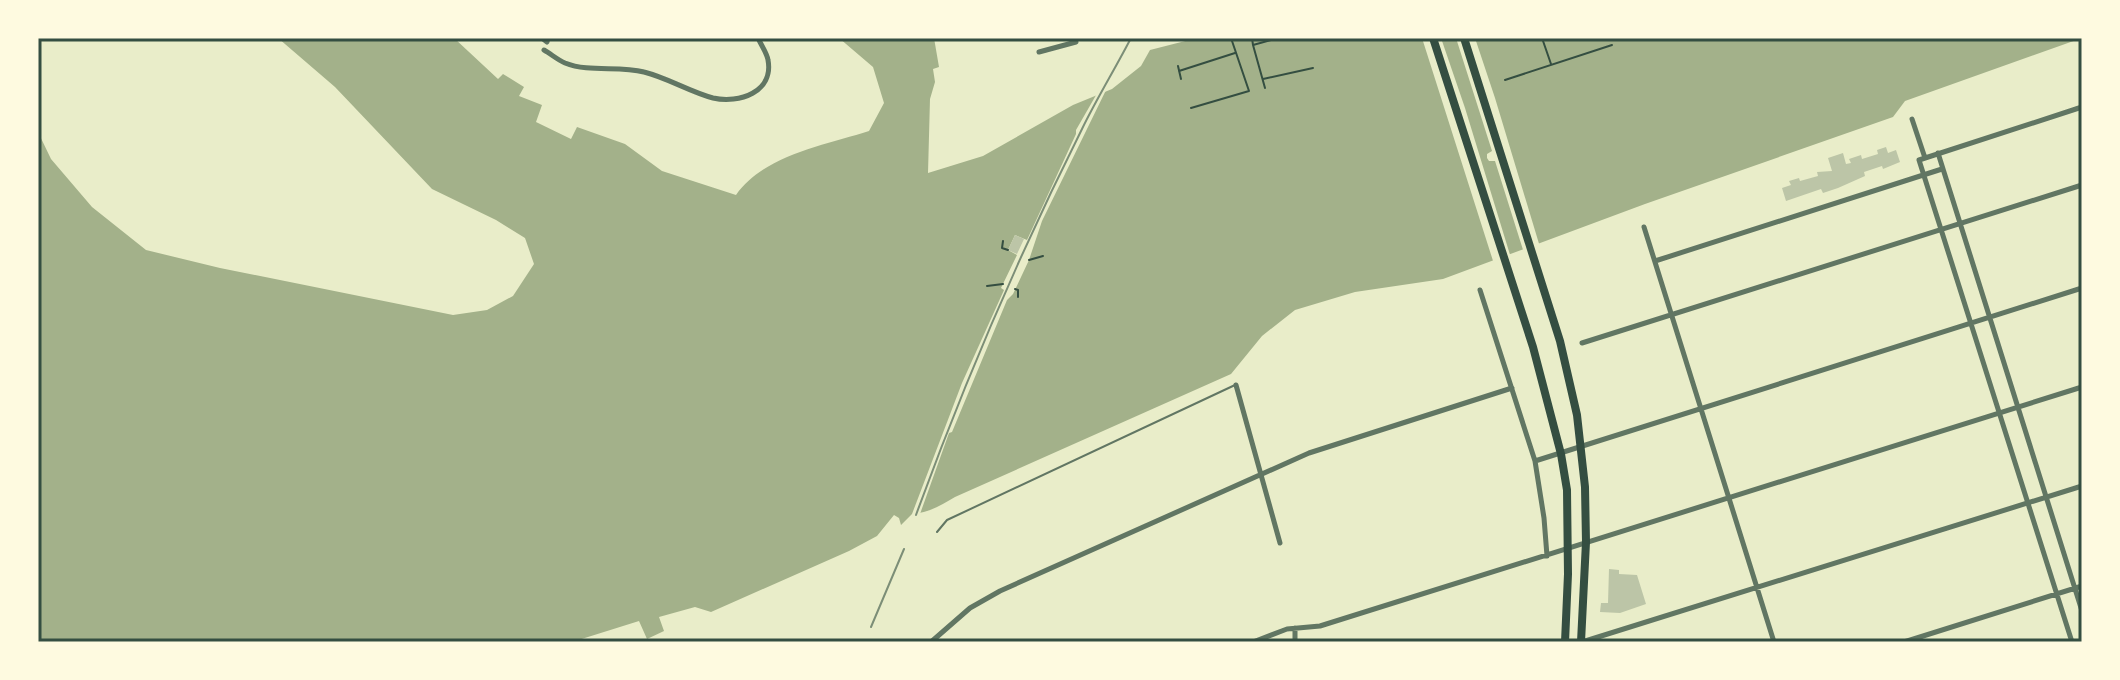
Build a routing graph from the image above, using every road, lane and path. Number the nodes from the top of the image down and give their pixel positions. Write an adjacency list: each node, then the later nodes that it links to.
1 (758, 38): 11 (street)
2 (1075, 38): 12 (street)
3 (1231, 38): 13 (path)
4 (1252, 38): 9 (path)
5 (1278, 38): 9 (path)
6 (1433, 38): 55 (main road)
7 (1464, 38): 54 (main road)
8 (1542, 38): 14 (path)
9 (1253, 45): 19 (path)
10 (1612, 45): 14 (path)
11 (544, 50)
12 (1039, 52)
13 (1236, 53): 17 (path); 23 (path)
14 (1551, 65): 20 (path)
15 (1178, 66): 17 (path)
16 (1313, 68): 19 (path)
17 (1179, 71): 18 (path)
18 (1181, 79)
19 (1263, 79): 21 (path)
20 (1505, 80)
21 (1265, 88)
22 (2082, 107): 25 (street)
23 (1191, 108)
24 (1912, 119): 26 (street)
25 (1938, 153): 26 (street); 27 (street)
26 (1922, 159): 28 (street)
27 (1942, 169): 28 (street); 30 (street)
28 (1924, 174): 32 (street); 37 (street)
29 (2082, 185): 30 (street)
30 (1960, 224): 32 (street); 45 (street)
31 (1644, 227): 37 (street)
32 (1942, 230): 44 (street); 46 (street)
33 (1003, 241): 34 (path)
34 (1008, 250)
35 (1043, 256): 36 (path)
36 (1029, 260)
37 (1655, 261): 44 (street)
38 (1003, 284): 39 (path)
39 (987, 286)
40 (2082, 288): 45 (street)
41 (1015, 289): 43 (path)
42 (1480, 290): 50 (street)
43 (1018, 297)
44 (1672, 315): 47 (street); 52 (street)
45 (1989, 316): 46 (street); 51 (street)
46 (1971, 322): 52 (street); 53 (street)
47 (1582, 343)
48 (1236, 385): 57 (street); 62 (lane)
49 (2082, 387): 51 (street)
50 (1512, 388): 56 (street); 57 (street)
51 (2018, 407): 53 (street); 60 (street)
52 (1702, 409): 54 (street); 59 (street)
53 (2000, 413): 59 (street); 61 (street)
54 (1581, 448): 55 (street); 63 (main road)
55 (1561, 454): 56 (street); 65 (main road)
56 (1535, 461): 66 (street)
57 (1261, 474): 64 (street); 73 (street)
58 (2082, 486): 60 (street)
59 (1728, 497): 63 (street); 68 (street)
60 (2046, 497): 61 (street); 69 (street)
61 (2028, 503): 68 (street); 70 (street)
62 (937, 532)
63 (1586, 542): 65 (street); 77 (main road)
64 (1280, 543)
65 (1568, 549): 66 (street); 76 (main road)
66 (1547, 556): 72 (street)
67 (2082, 586): 69 (street)
68 (1757, 587): 77 (street); 78 (street)
69 (2075, 588): 70 (street); 71 (street)
70 (2056, 594): 79 (street); 80 (street)
71 (2082, 611)
72 (1295, 628): 74 (street); 75 (street)
73 (931, 642)
74 (1253, 642)
75 (1295, 642)
76 (1565, 642)
77 (1581, 642)
78 (1774, 642)
79 (1904, 642)
80 (2072, 642)

